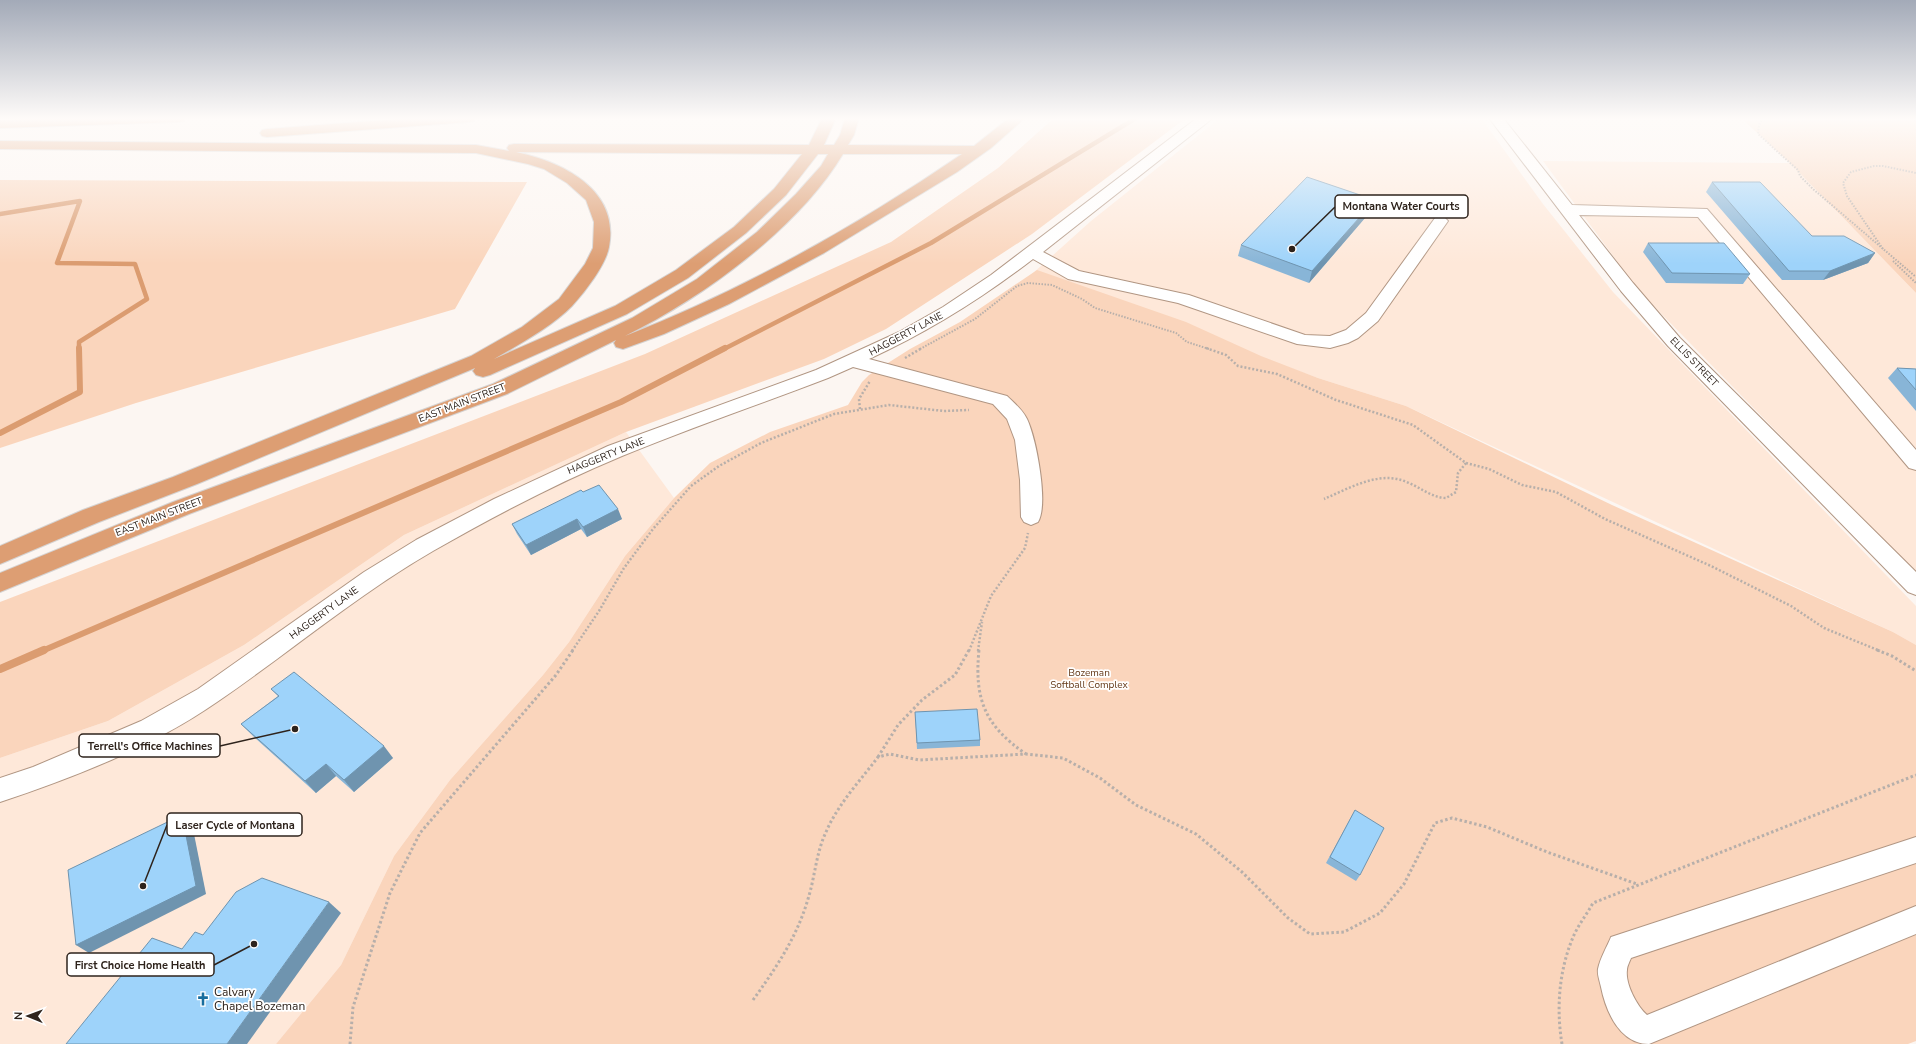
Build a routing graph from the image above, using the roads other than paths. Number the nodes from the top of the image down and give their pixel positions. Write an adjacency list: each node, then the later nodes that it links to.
1 (550, 167): 13 (highway)
2 (800, 167): 13 (highway)
3 (828, 167): 11 (highway, EAST MAIN STREET)
4 (954, 167): 11 (highway)
5 (1143, 167): 9 (street, HAGGERTY LANE)
6 (1534, 167): 7 (street, ELLIS STREET)
7 (1567, 210): 12 (street); 17 (street, ELLIS STREET)
8 (1440, 221): 9 (street)
9 (1033, 252): 10 (street, HAGGERTY LANE)
10 (854, 361): 14 (street); 18 (street, HAGGERTY LANE)
11 (500, 390): 16 (highway, EAST MAIN STREET)
12 (1916, 463)
13 (177, 484): 15 (highway)
14 (1031, 517)
15 (0, 555)
16 (0, 583)
17 (1916, 586)
18 (0, 790)
19 (1916, 850): 20 (street)
20 (1916, 920)

